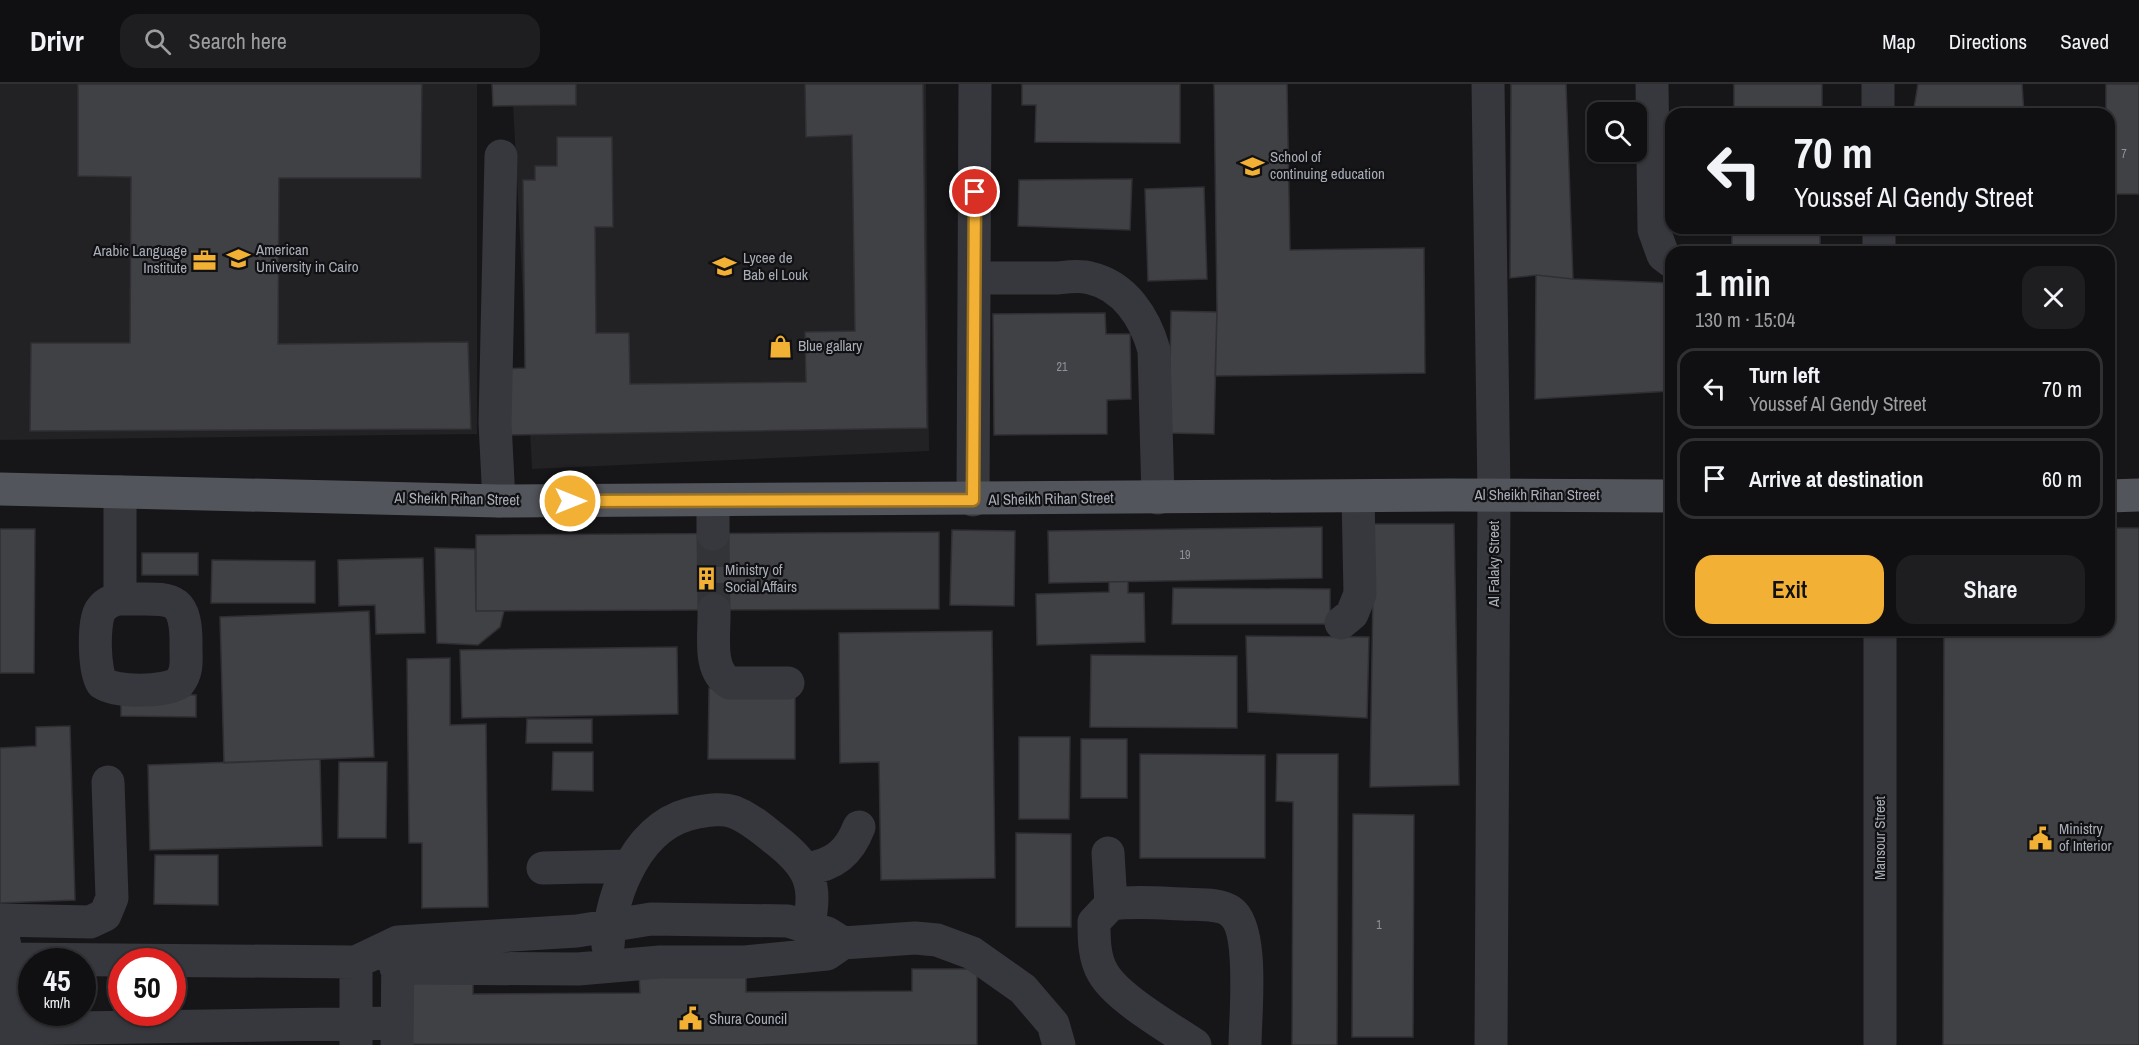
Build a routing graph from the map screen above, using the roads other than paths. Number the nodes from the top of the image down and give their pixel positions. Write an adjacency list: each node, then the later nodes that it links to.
1 (975, 84): 8 (street)
2 (1488, 84): 11 (street, Al Falaky Street)
3 (1652, 84): 7 (street)
4 (1878, 84): 5 (street)
5 (1878, 108)
6 (501, 156): 18 (street)
7 (1665, 256)
8 (974, 278): 16 (street); 17 (street)
9 (0, 489): 10 (main road, Al Sheikh Rihan Street)
10 (120, 492): 18 (main road, Al Sheikh Rihan Street); 21 (street)
11 (1494, 495): 13 (main road, Al Sheikh Rihan Street); 14 (main road, Al Sheikh Rihan Street); 51 (street, Al Falaky Street)
12 (2139, 495): 15 (main road)
13 (1358, 496): 16 (main road, Al Sheikh Rihan Street); 23 (street)
14 (1665, 496)
15 (2115, 496)
16 (1158, 498): 17 (main road, Al Sheikh Rihan Street)
17 (973, 500): 19 (main road, Al Sheikh Rihan Street)
18 (499, 501): 19 (main road, Al Sheikh Rihan Street)
19 (713, 501): 20 (street)
20 (713, 534)
21 (120, 599)
22 (714, 610): 25 (street)
23 (1341, 623)
24 (1880, 636): 52 (street, Mansour Street)
25 (788, 682)
26 (108, 782): 33 (street)
27 (859, 827): 31 (street)
28 (1108, 853): 32 (street)
29 (629, 866): 30 (street); 31 (street); 34 (street)
30 (543, 868)
31 (806, 869): 35 (street)
32 (1111, 904): 49 (street); 50 (street)
33 (0, 920)
34 (609, 924): 35 (street); 38 (street); 42 (street)
35 (808, 926): 36 (street)
36 (843, 943): 42 (street); 48 (street)
37 (4, 944): 39 (street); 47 (street)
38 (397, 955): 41 (street); 42 (street); 45 (street)
39 (108, 958)
40 (186, 961): 41 (street)
41 (356, 962): 46 (street)
42 (607, 966)
43 (108, 1023): 47 (street)
44 (186, 1024): 46 (street)
45 (397, 1034): 46 (street)
46 (356, 1035)
47 (9, 1037)
48 (1059, 1045)
49 (1195, 1045)
50 (1245, 1045)
51 (1491, 1045)
52 (1880, 1045)

